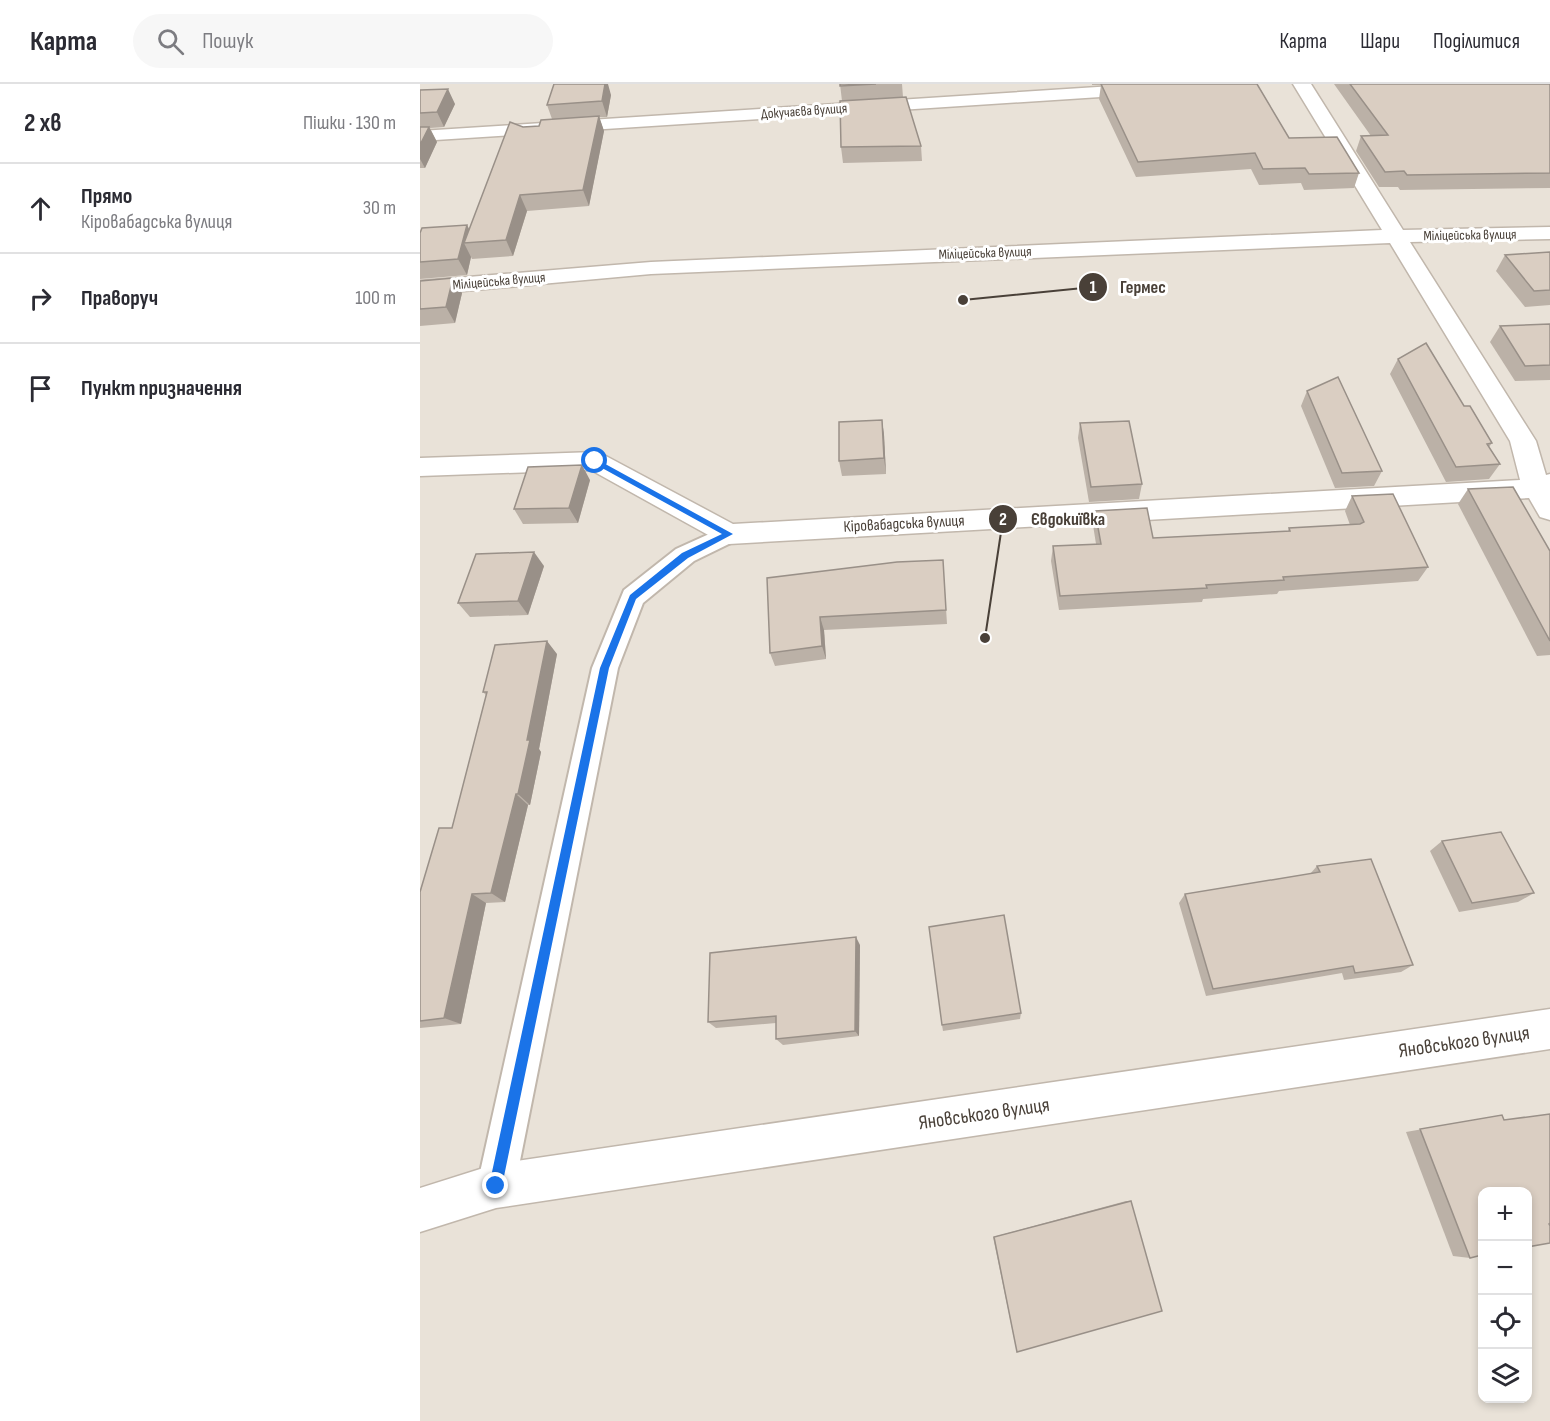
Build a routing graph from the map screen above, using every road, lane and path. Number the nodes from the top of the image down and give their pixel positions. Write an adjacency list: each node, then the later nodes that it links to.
1 (1224, 84): 3 (street, Докучаєва вулиця)
2 (1302, 84): 5 (street)
3 (420, 136)
4 (1550, 233): 5 (street, Міліцейська вулиця)
5 (1398, 237): 6 (street, Міліцейська вулиця); 8 (street)
6 (420, 288)
7 (420, 467): 10 (street)
8 (1543, 485): 9 (street); 10 (street, Кіровабадська вулиця)
9 (1550, 510)
10 (729, 534): 12 (lane)
11 (1550, 1029): 12 (street, Яновського вулиця)
12 (496, 1186): 13 (street, Яновського вулиця)
13 (420, 1210)

